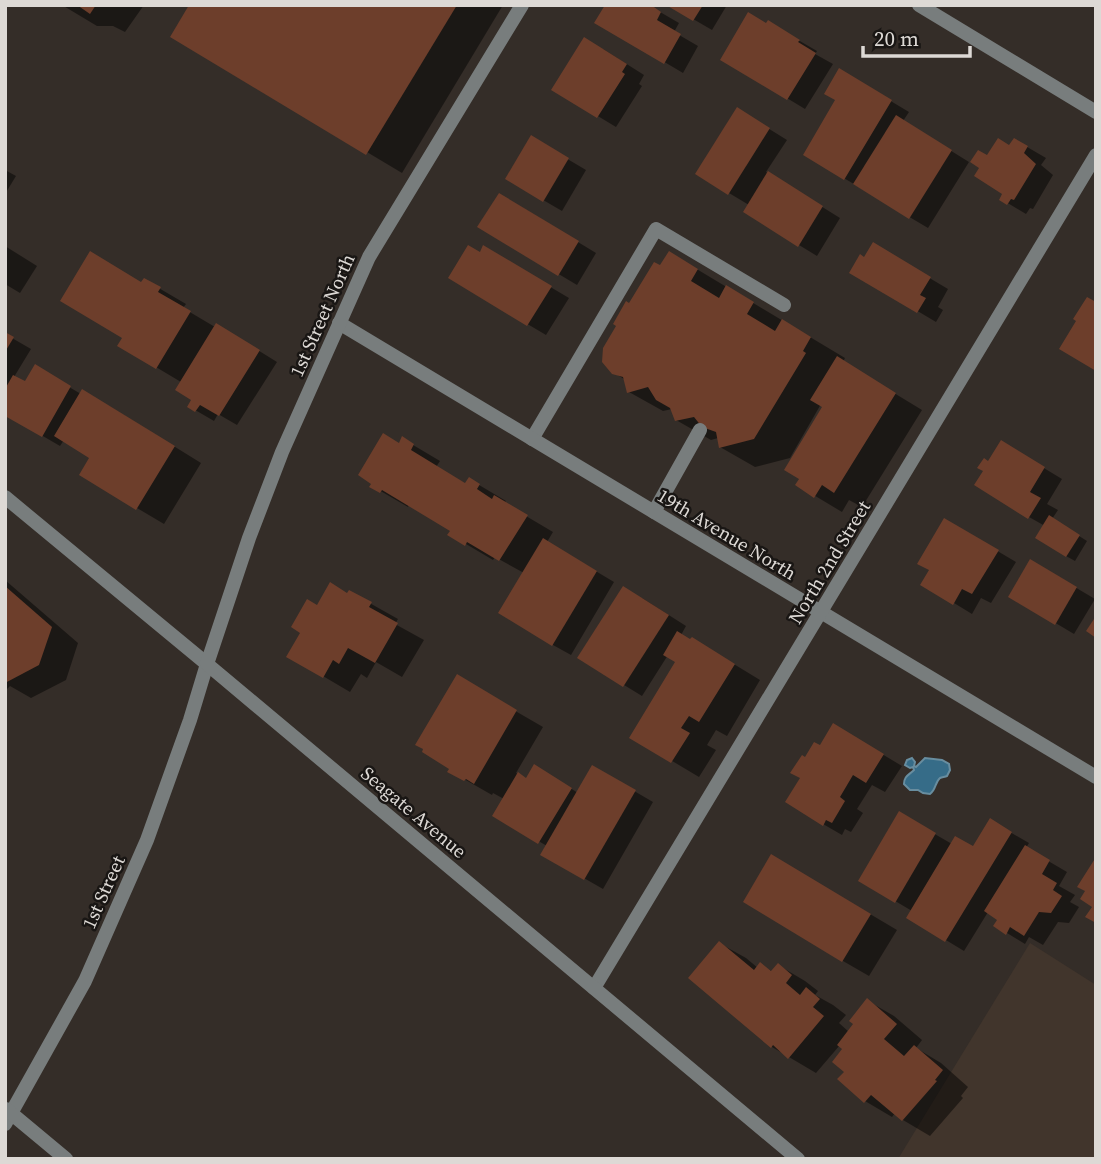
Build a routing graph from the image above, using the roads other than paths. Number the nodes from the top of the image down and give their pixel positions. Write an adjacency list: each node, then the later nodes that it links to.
1 (522, 5): 6 (street, 1st Street North)
2 (919, 5): 3 (street)
3 (1096, 111)
4 (1096, 155): 11 (street, North 2nd Street)
5 (784, 305): 8 (street)
6 (339, 323): 8 (street, 19th Avenue North); 12 (street, 1st Street North)
7 (701, 430): 10 (street)
8 (532, 439): 10 (street, 19th Avenue North)
9 (5, 497): 12 (street, Seagate Avenue)
10 (654, 512): 11 (street, 19th Avenue North)
11 (821, 613): 13 (street, 19th Avenue North); 14 (street, North 2nd Street)
12 (207, 664): 14 (street, Seagate Avenue); 15 (street, 1st Street)
13 (1096, 778)
14 (594, 988): 17 (street, Seagate Avenue)
15 (7, 1115): 16 (street)
16 (66, 1159)
17 (798, 1159)

